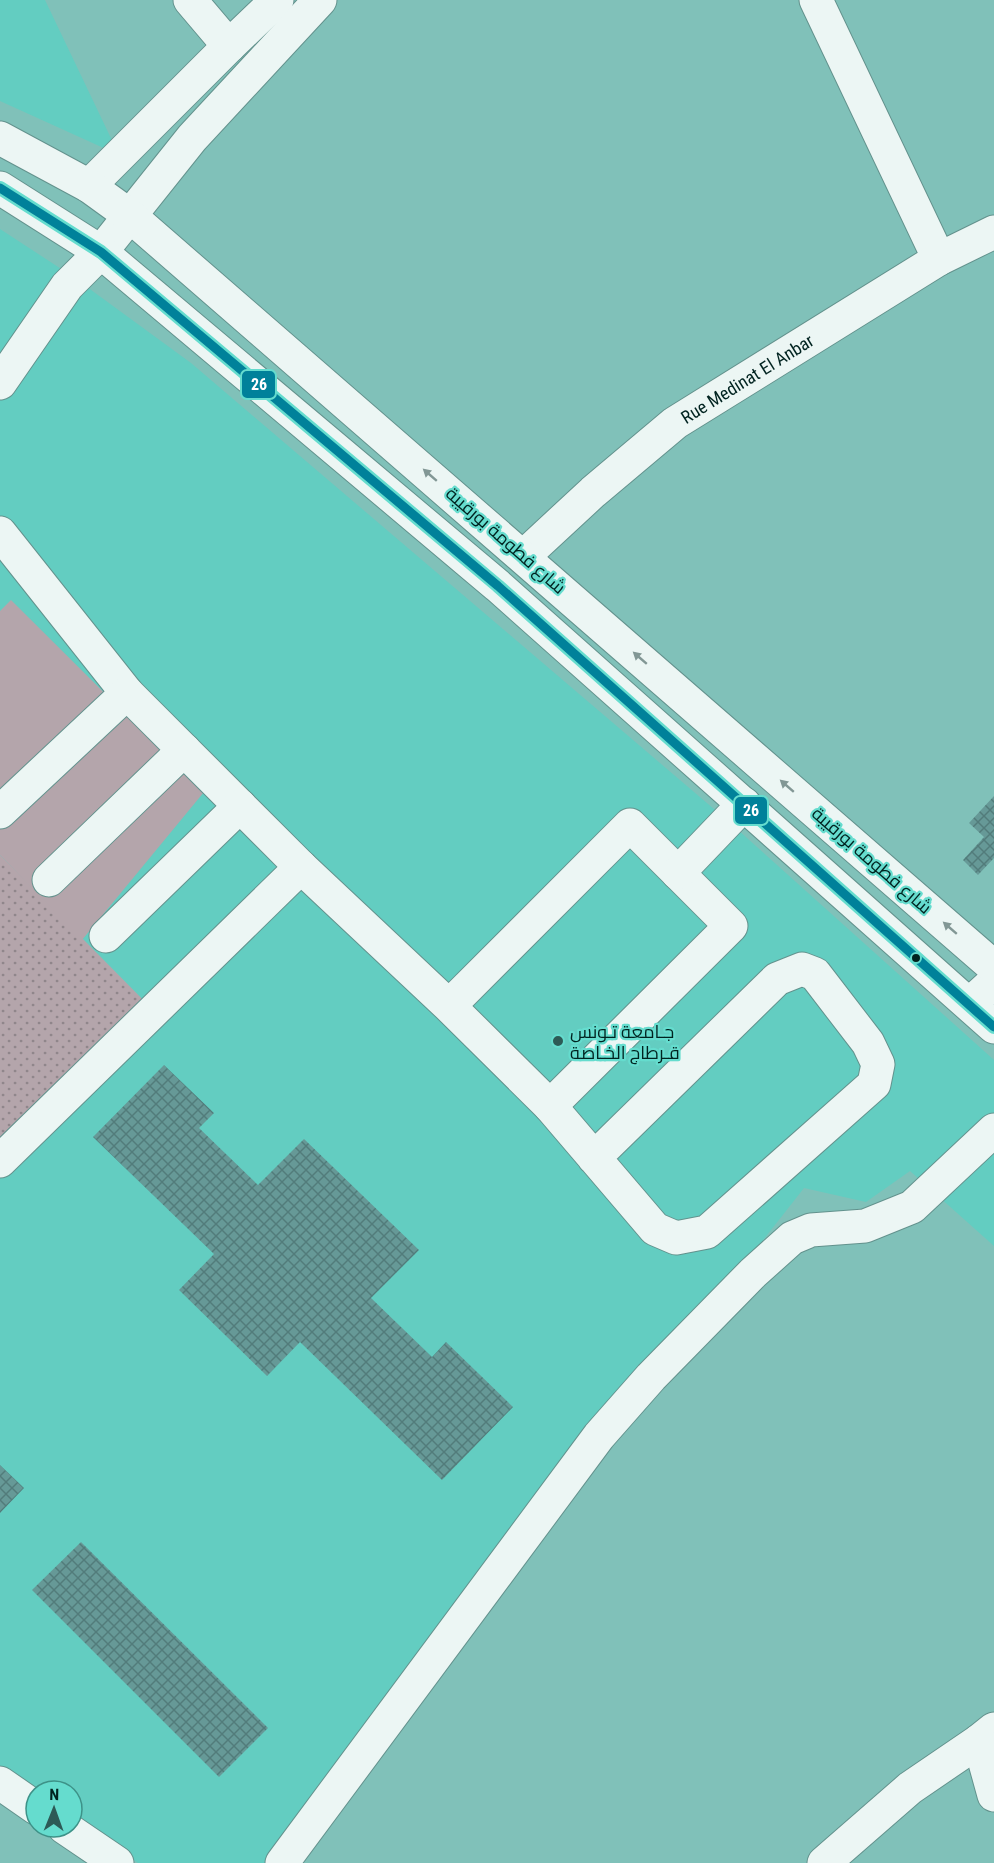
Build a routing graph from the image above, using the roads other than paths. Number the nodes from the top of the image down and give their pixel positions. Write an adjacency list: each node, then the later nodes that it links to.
1 (190, 0): 5 (street)
2 (278, 0): 5 (street)
3 (320, 0): 9 (street)
4 (816, 0): 12 (street)
5 (230, 46): 7 (street)
6 (0, 138): 7 (street, شارع فطومة بورقيبة)
7 (89, 186): 9 (street, شارع فطومة بورقيبة)
8 (0, 188): 11 (street)
9 (129, 215): 11 (street); 15 (street, شارع فطومة بورقيبة, one-way to 9)
10 (994, 232): 12 (street, Rue Medinat El Anbar)
11 (101, 252): 13 (street); 18 (street)
12 (939, 259): 15 (street, Rue Medinat El Anbar)
13 (0, 383)
14 (0, 533): 16 (street)
15 (524, 556): 25 (street, شارع فطومة بورقيبة, one-way to 15)
16 (127, 693): 17 (street); 20 (street)
17 (184, 750): 19 (street); 23 (street)
18 (744, 804): 22 (street); 27 (street)
19 (240, 806): 21 (street); 24 (street)
20 (0, 812)
21 (301, 867): 28 (street); 33 (street)
22 (678, 873): 28 (street); 30 (street)
23 (49, 880)
24 (106, 936)
25 (994, 966)
26 (994, 982): 27 (street)
27 (970, 1004): 29 (street)
28 (449, 1006): 30 (street)
29 (994, 1027)
30 (550, 1106): 32 (street)
31 (994, 1130): 40 (street)
32 (594, 1158): 32 (street)
33 (0, 1161)
34 (987, 1735): 36 (street); 41 (street)
35 (0, 1783): 37 (street)
36 (994, 1796)
37 (24, 1800)
38 (82, 1839): 39 (street)
39 (117, 1863)
40 (282, 1863)
41 (824, 1863)

